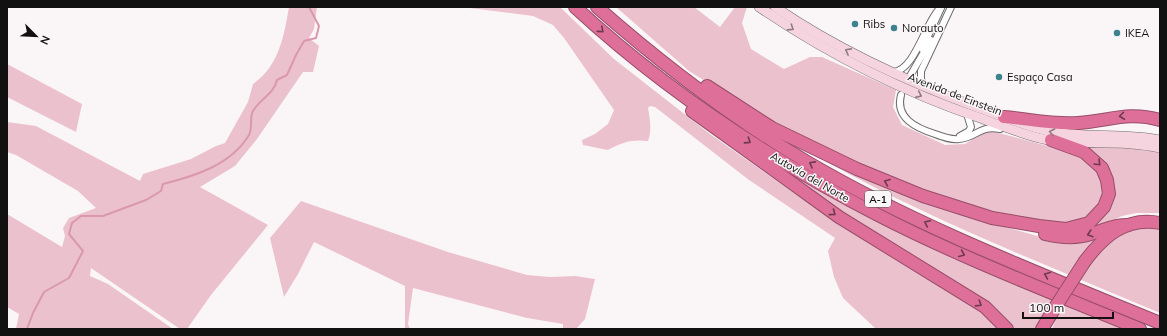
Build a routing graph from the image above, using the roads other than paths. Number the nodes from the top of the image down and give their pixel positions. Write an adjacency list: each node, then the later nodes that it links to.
1 (575, 7): 8 (highway, Autovía del Norte / A-1, one-way to 8)
2 (597, 7): 7 (highway, Autovía del Norte / A-1)
3 (759, 7): 12 (street, Avenida de Einstein, one-way to 12)
4 (775, 7): 9 (street, Avenida de Einstein, one-way to 4)
5 (942, 7): 6 (street); 9 (street)
6 (950, 7): 10 (street)
7 (623, 30): 20 (highway, one-way to 7); 23 (highway, Autovía del Norte / A-1, one-way to 7)
8 (616, 43): 25 (highway, one-way to 25); 26 (highway, Autovía del Norte / A-1, one-way to 26)
9 (891, 72): 10 (street, Avenida de Einstein)
10 (933, 91): 13 (street, Avenida de Einstein)
11 (901, 94): 16 (street)
12 (967, 114): 15 (street, Avenida de Einstein); 16 (street)
13 (1004, 117): 14 (highway, one-way to 13); 18 (street, Avenida de Einstein, one-way to 13)
14 (1160, 120)
15 (1029, 135): 16 (street); 17 (street, Avenida de Einstein)
16 (951, 139)
17 (1051, 140): 19 (street, Avenida de Einstein); 20 (highway, one-way to 20)
18 (1160, 140)
19 (1160, 148)
20 (992, 218): 22 (highway, one-way to 20)
21 (1160, 223): 22 (highway)
22 (1127, 225): 24 (highway, bridge)
23 (1160, 323)
24 (1044, 326)
25 (1007, 329)
26 (1140, 329)

